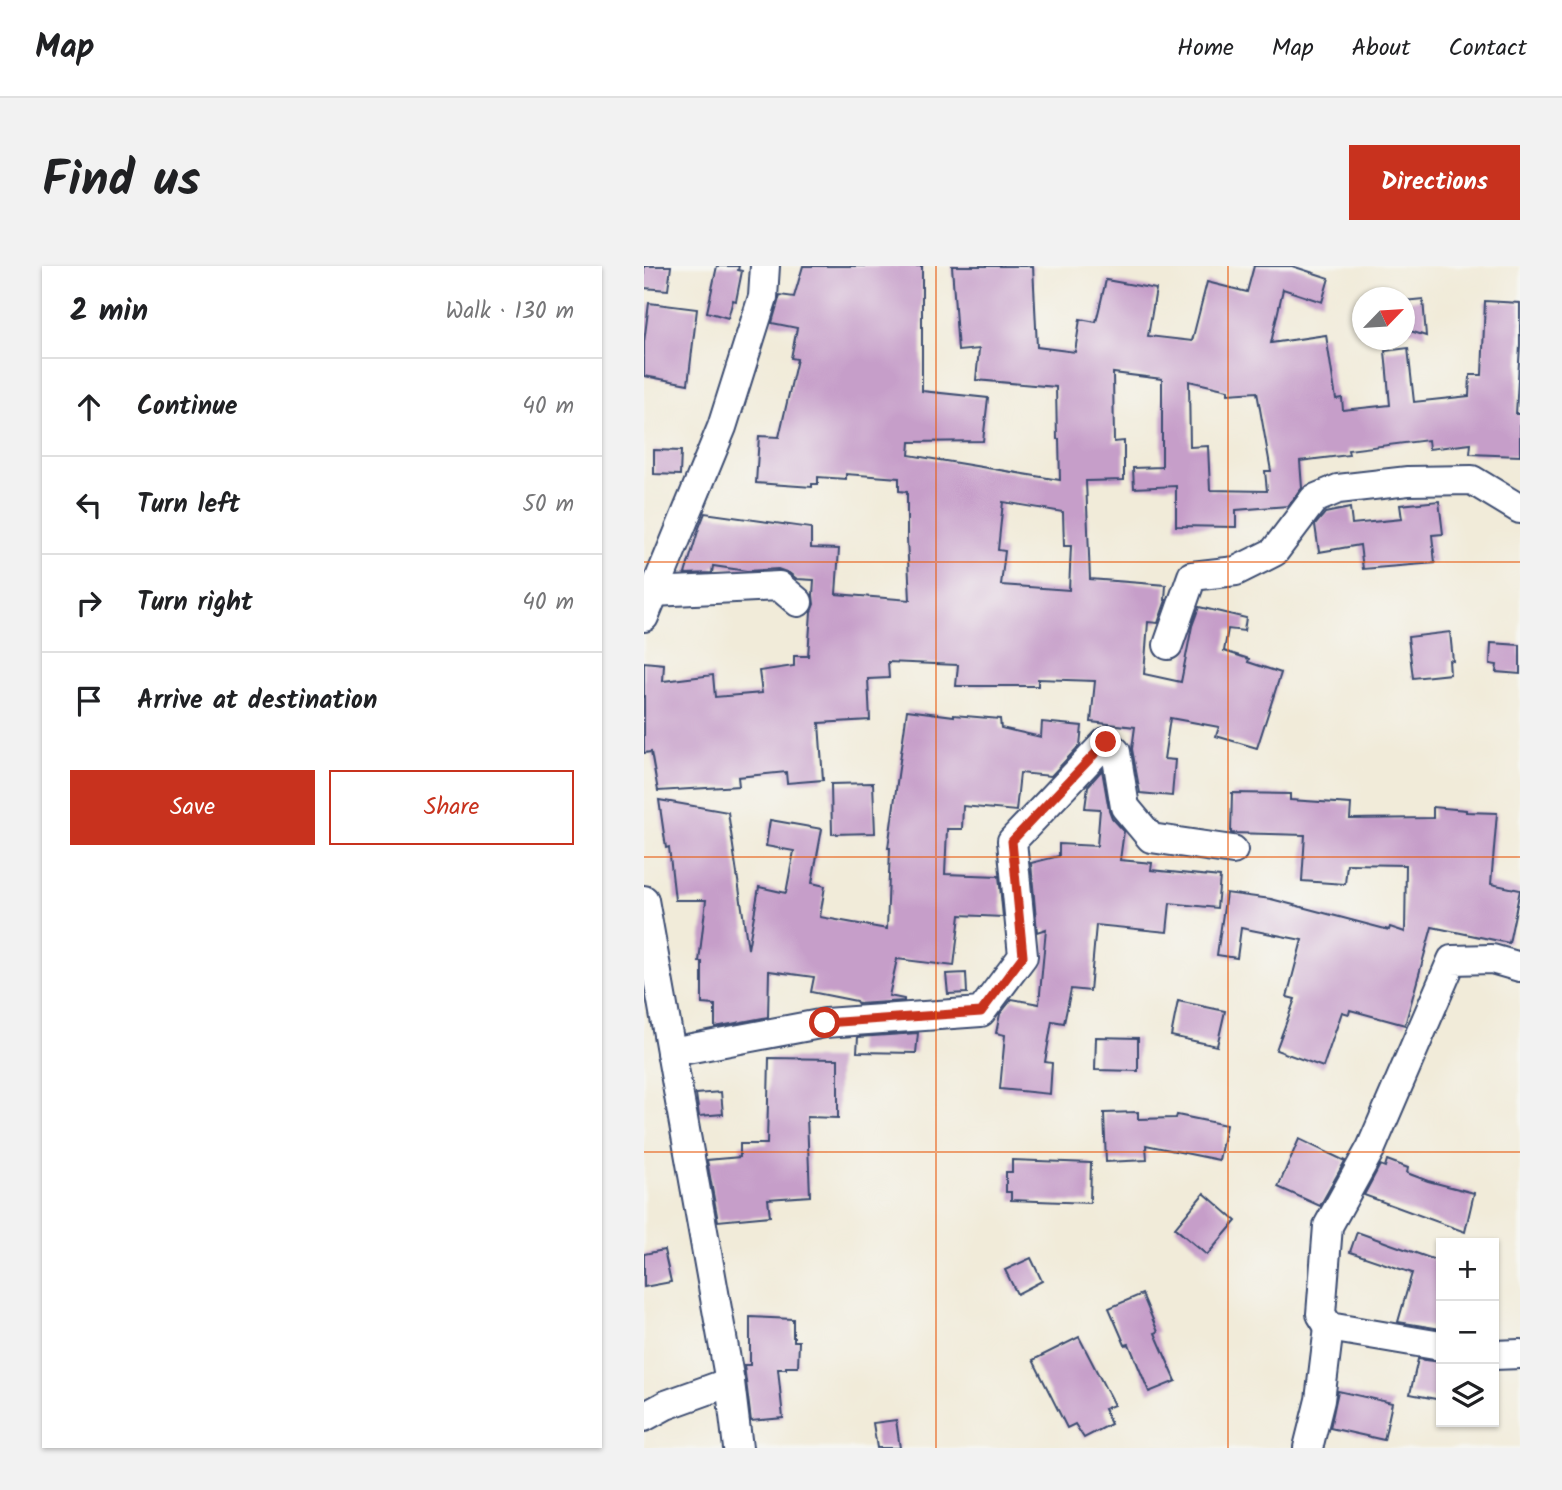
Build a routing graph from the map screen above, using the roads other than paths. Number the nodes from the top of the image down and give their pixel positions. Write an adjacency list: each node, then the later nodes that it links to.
1 (765, 266): 4 (street)
2 (1520, 509): 5 (street)
3 (798, 602): 4 (street)
4 (649, 605)
5 (1168, 645)
6 (1233, 850): 9 (street)
7 (644, 900): 9 (street)
8 (1520, 967): 10 (street)
9 (671, 1052): 14 (street)
10 (1329, 1327): 11 (street); 17 (street)
11 (1436, 1345)
12 (1520, 1354): 13 (street)
13 (1499, 1355)
14 (730, 1382): 15 (street); 16 (street)
15 (644, 1417)
16 (738, 1448)
17 (1308, 1448)

